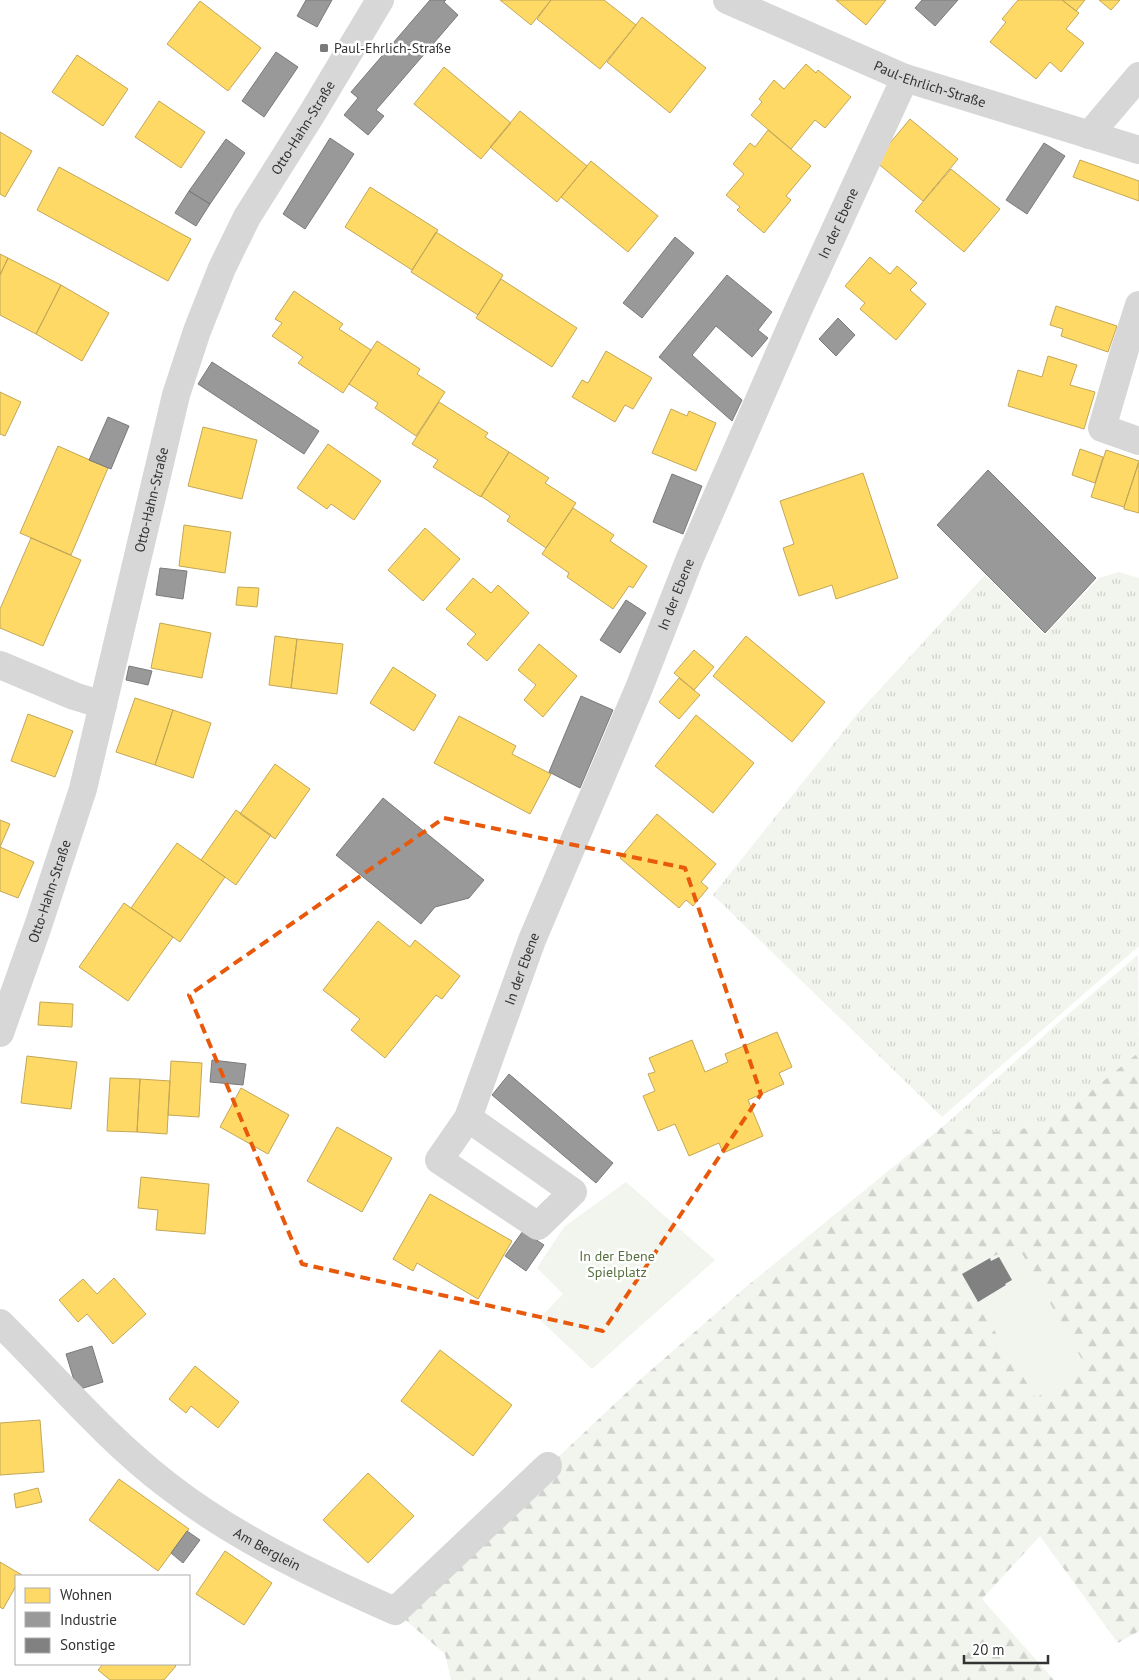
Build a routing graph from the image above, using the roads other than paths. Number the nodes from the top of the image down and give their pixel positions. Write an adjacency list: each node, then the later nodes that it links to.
1 (380, 0): 11 (street, Otto-Hahn-Straße)
2 (727, 0): 4 (street, Paul-Ehrlich-Straße)
3 (1139, 76): 5 (street)
4 (905, 78): 5 (street, Paul-Ehrlich-Straße); 13 (street, In der Ebene)
5 (1089, 135): 6 (street, Paul-Ehrlich-Straße)
6 (1139, 150)
7 (1139, 306): 8 (street)
8 (1132, 351): 9 (street)
9 (1139, 441)
10 (0, 666): 11 (street)
11 (102, 705): 12 (street, Otto-Hahn-Straße)
12 (0, 1033)
13 (468, 1118): 13 (street, In der Ebene)
14 (0, 1323): 15 (street, Am Berglein)
15 (548, 1466)

